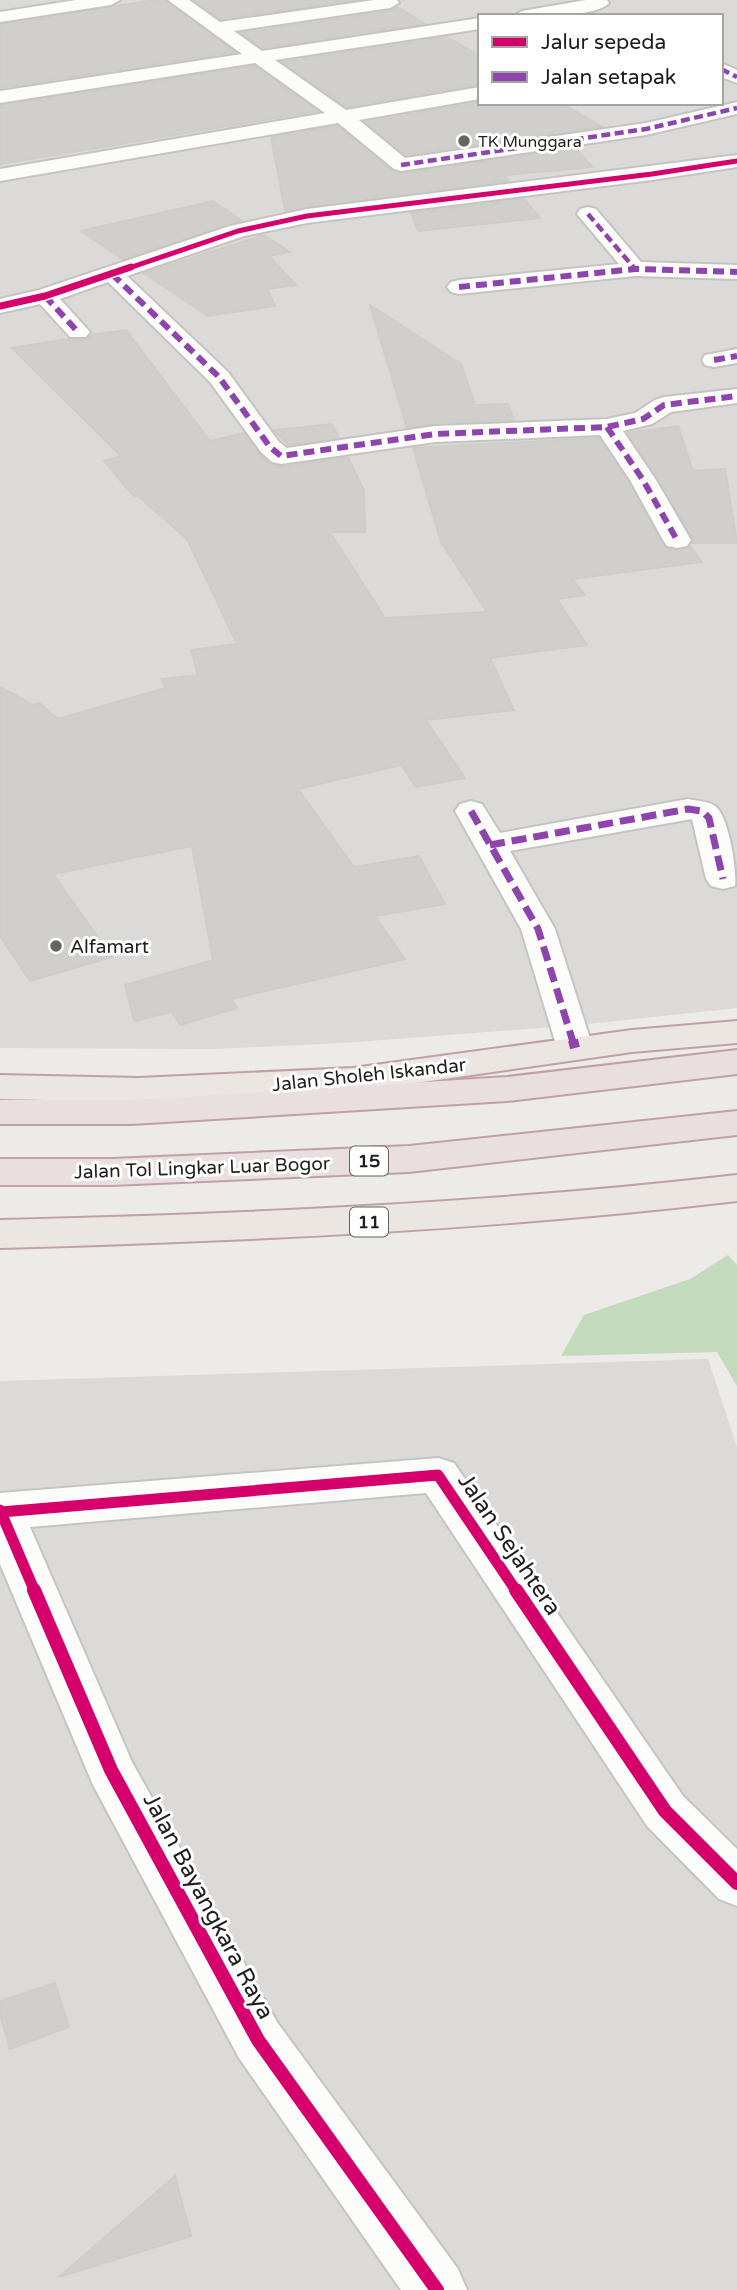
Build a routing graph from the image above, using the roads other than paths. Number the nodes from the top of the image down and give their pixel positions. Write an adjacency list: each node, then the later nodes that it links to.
1 (111, 0): 6 (street)
2 (177, 0): 8 (street)
3 (390, 3): 8 (street)
4 (601, 4): 5 (street)
5 (535, 14)
6 (0, 17)
7 (478, 23): 9 (street)
8 (218, 28): 9 (street)
9 (257, 58): 13 (street); 15 (street)
10 (724, 58): 11 (street)
11 (737, 77)
12 (478, 93): 15 (street)
13 (0, 97)
14 (737, 108): 15 (street)
15 (342, 116): 17 (street)
16 (737, 161): 21 (street)
17 (0, 175)
18 (588, 214): 19 (street)
19 (635, 269): 20 (street); 22 (street)
20 (737, 272)
21 (112, 274): 23 (street); 27 (street)
22 (458, 287)
23 (45, 296): 24 (street); 25 (street)
24 (0, 306)
25 (78, 332)
26 (737, 396): 27 (street)
27 (607, 427): 28 (street)
28 (677, 540)
29 (471, 811): 30 (street)
30 (490, 845): 31 (street); 33 (street)
31 (723, 879)
32 (737, 1032): 33 (highway, Jalan Sholeh Iskandar)
33 (575, 1048): 35 (highway, Jalan Sholeh Iskandar)
34 (737, 1062): 36 (highway)
35 (0, 1087)
36 (0, 1112)
37 (737, 1123): 38 (highway, Jalan Tol Lingkar Luar Bogor / 15)
38 (0, 1172)
39 (737, 1188): 40 (highway, 11)
40 (0, 1234)
41 (1, 1511): 42 (street, Jalan Sejahtera); 43 (street, Jalan Bayangkara Raya)
42 (737, 1883)
43 (437, 2290)

